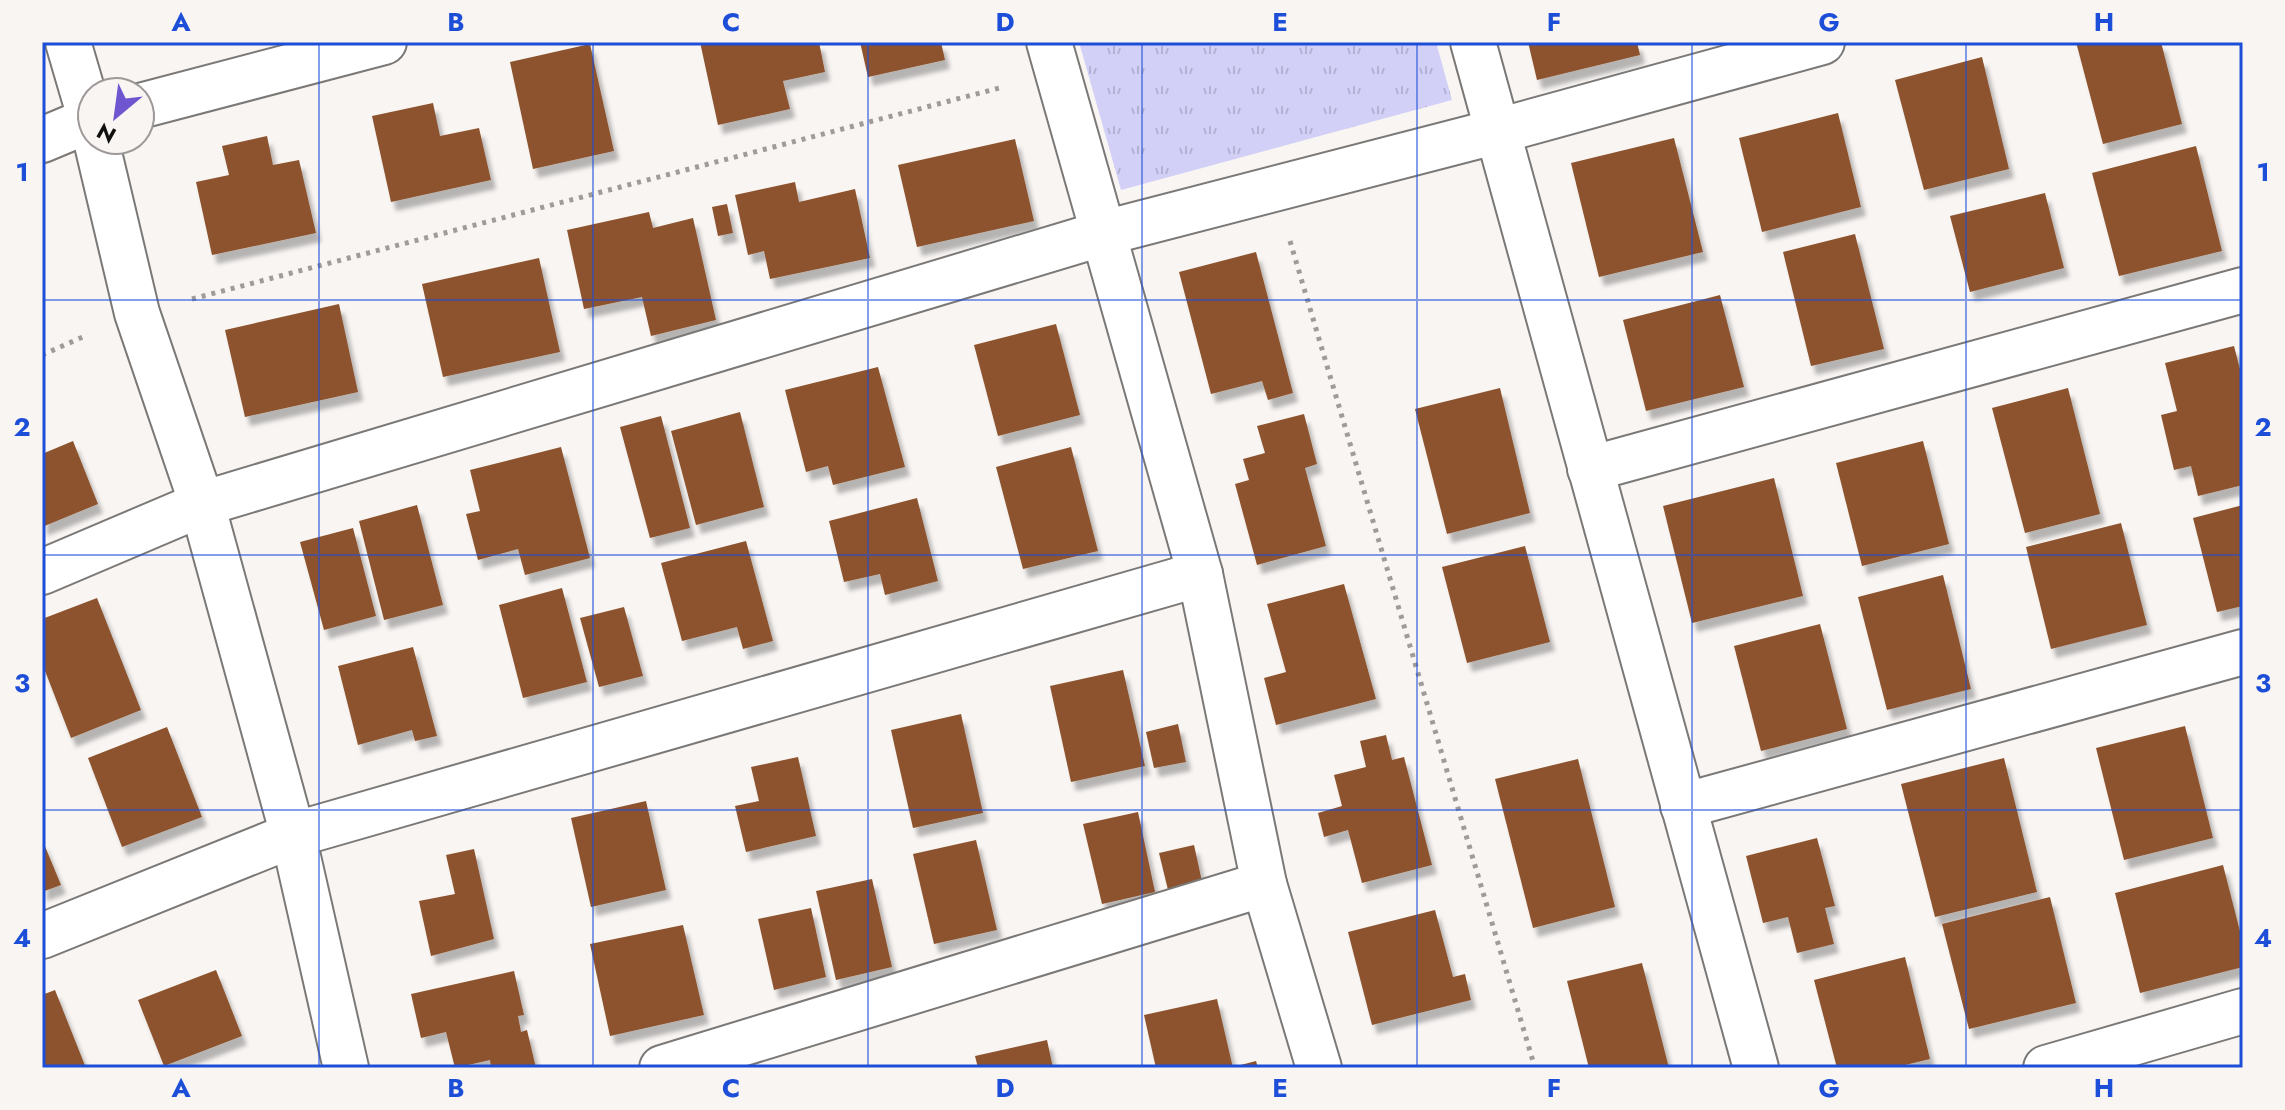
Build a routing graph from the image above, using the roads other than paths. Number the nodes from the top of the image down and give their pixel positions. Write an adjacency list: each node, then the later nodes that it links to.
1 (68, 42): 6 (street)
2 (384, 42): 7 (street)
3 (1473, 42): 9 (street)
4 (1822, 42): 9 (street)
5 (1053, 58): 12 (street)
6 (78, 76)
7 (156, 102)
8 (76, 130): 10 (street)
9 (1498, 131): 12 (street); 14 (street)
10 (42, 140)
11 (100, 156): 15 (street)
12 (1104, 233): 15 (street); 17 (street)
13 (2243, 290): 14 (street)
14 (1590, 469): 19 (street)
15 (202, 504): 16 (street); 20 (street)
16 (42, 572)
17 (1200, 574): 20 (street); 21 (street)
18 (2243, 652): 19 (street)
19 (1683, 806): 27 (street)
20 (293, 835): 22 (street); 24 (street)
21 (1264, 884): 25 (street); 26 (street)
22 (42, 936)
23 (2243, 1011): 28 (street)
24 (346, 1068)
25 (662, 1068)
26 (1319, 1068)
27 (1756, 1068)
28 (2046, 1068)

